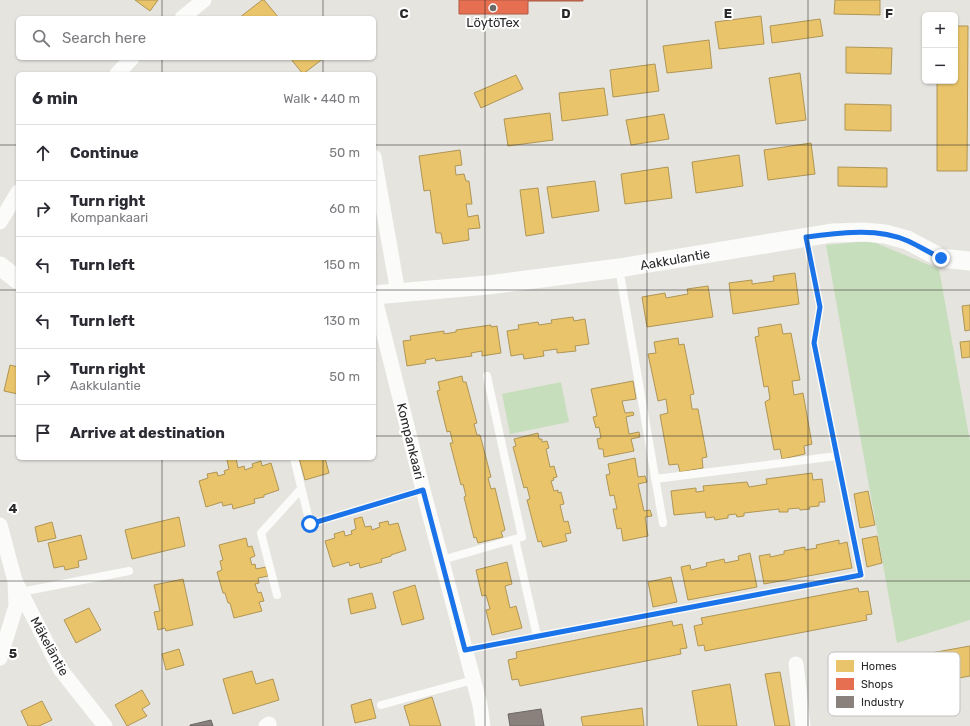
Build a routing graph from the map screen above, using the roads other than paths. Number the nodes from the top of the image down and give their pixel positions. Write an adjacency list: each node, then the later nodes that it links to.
1 (204, 0): 2 (street)
2 (184, 16)
3 (130, 60): 4 (street)
4 (119, 72)
5 (376, 168): 13 (street)
6 (16, 195): 7 (street)
7 (0, 222)
8 (806, 237): 9 (street, Aakkulantie); 11 (street, Aakkulantie); 17 (lane)
9 (970, 261)
10 (0, 266): 12 (street)
11 (620, 268): 13 (street, Aakkulantie); 19 (lane)
12 (16, 278)
13 (398, 293): 14 (street, Aakkulantie)
14 (376, 295)
15 (376, 303): 21 (street, Kompankaari)
16 (487, 376): 24 (lane)
17 (837, 456): 19 (lane); 29 (lane)
18 (294, 460): 20 (lane)
19 (655, 479): 22 (lane)
20 (301, 489): 21 (lane); 28 (lane)
21 (423, 490): 25 (street, Kompankaari)
22 (662, 523)
23 (0, 525): 27 (street)
24 (515, 539): 25 (lane); 29 (lane)
25 (442, 560): 30 (street, Kompankaari)
26 (129, 571): 27 (lane)
27 (18, 586): 31 (street); 35 (street, Mäkeläntie)
28 (277, 595)
29 (537, 636): 30 (lane)
30 (465, 650): 33 (street, Kompankaari)
31 (0, 658)
32 (796, 664): 37 (street)
33 (473, 680): 34 (lane); 36 (street, Kompankaari)
34 (381, 705)
35 (105, 726)
36 (483, 726)
37 (803, 726)

